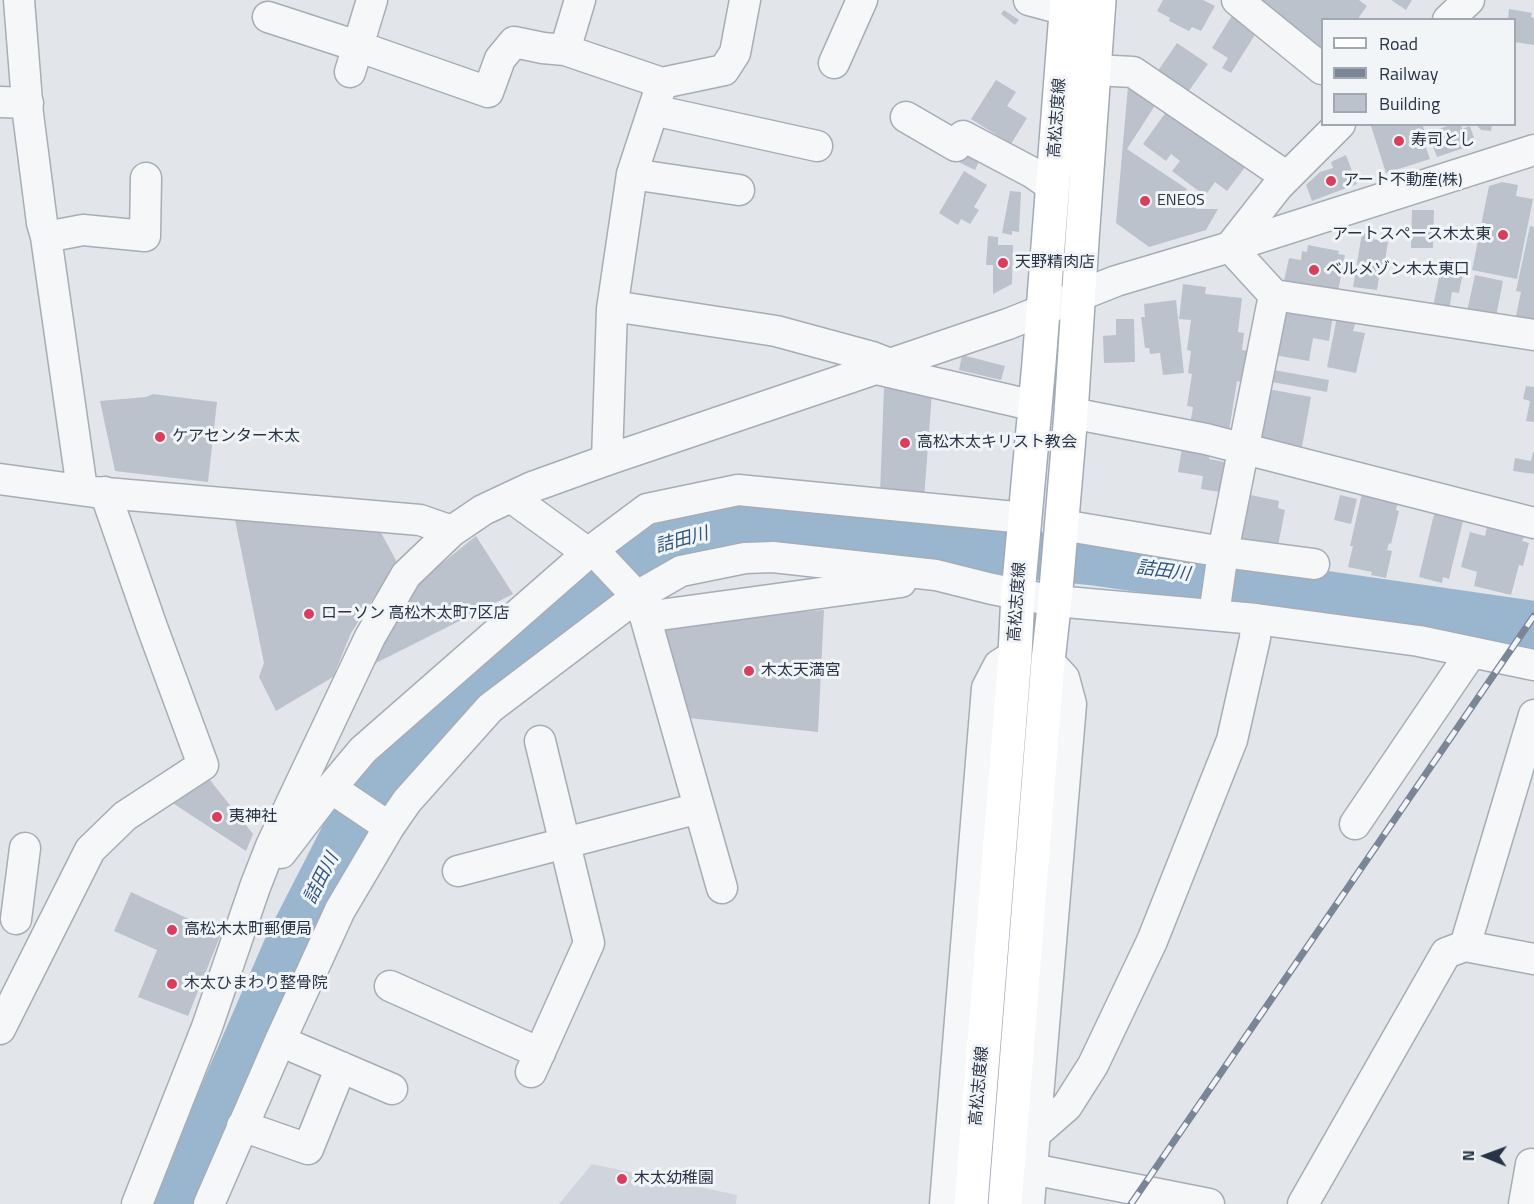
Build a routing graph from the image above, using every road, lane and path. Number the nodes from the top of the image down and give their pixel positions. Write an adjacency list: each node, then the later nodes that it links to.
1 (19, 0): 19 (street)
2 (372, 0): 14 (street)
3 (580, 0): 13 (street)
4 (745, 0): 18 (street)
5 (862, 0): 15 (street)
6 (1029, 0): 10 (street)
7 (1099, 0): 17 (main road, 高松志度線)
8 (1237, 0): 16 (street)
9 (1469, 0): 12 (street)
10 (1066, 5): 27 (main road, 高松志度線)
11 (268, 17): 14 (street)
12 (1450, 18)
13 (565, 50): 14 (street); 18 (street)
14 (354, 59)
15 (834, 63)
16 (1321, 67)
17 (1094, 70): 25 (street); 32 (main road, 高松志度線)
18 (657, 97): 22 (street); 24 (street)
19 (14, 103): 29 (street)
20 (906, 117): 27 (street)
21 (1338, 126): 25 (street)
22 (817, 146)
23 (1534, 150): 30 (street)
24 (632, 174): 28 (street); 33 (street)
25 (1287, 177): 30 (street)
26 (146, 178): 29 (street)
27 (1053, 187): 34 (main road, 高松志度線)
28 (739, 190)
29 (46, 237): 42 (street)
30 (1230, 247): 31 (street); 32 (street)
31 (1274, 295): 35 (street); 39 (street)
32 (1079, 296): 34 (street); 38 (main road, 高松志度線)
33 (613, 306): 36 (street); 40 (street)
34 (1043, 309): 36 (street); 37 (main road, 高松志度線)
35 (1534, 335)
36 (883, 367): 37 (street); 40 (street)
37 (1035, 406): 45 (main road, 高松志度線)
38 (1071, 413): 39 (street); 46 (main road, 高松志度線)
39 (1243, 449): 44 (street); 48 (street)
40 (608, 460): 43 (street)
41 (0, 479): 42 (street)
42 (94, 491): 47 (street); 73 (street)
43 (511, 497): 47 (street); 49 (street)
44 (1534, 523)
45 (1024, 525): 49 (street); 52 (main road, 高松志度線)
46 (1062, 530): 48 (street); 53 (main road, 高松志度線)
47 (452, 531): 70 (street)
48 (1222, 552): 50 (street); 55 (street)
49 (593, 554): 54 (street); 63 (street)
50 (1314, 564)
51 (936, 575): 52 (street); 54 (street); 54 (street)
52 (1019, 589): 53 (street); 58 (main road, 高松志度線)
53 (1055, 595): 55 (street); 59 (main road, 高松志度線)
54 (638, 600): 64 (street); 66 (street)
55 (1214, 615): 56 (street)
56 (1256, 619): 57 (street); 82 (street)
57 (1471, 653): 60 (street); 65 (street)
58 (1015, 655): 87 (street); 88 (main road, 高松志度線)
59 (1048, 661): 82 (street); 89 (main road, 高松志度線)
60 (1534, 665)
61 (1534, 715): 74 (street)
62 (540, 741): 67 (street)
63 (336, 792): 66 (street); 70 (street)
64 (699, 808): 67 (street); 71 (street)
65 (1355, 824)
66 (389, 827): 78 (street)
67 (564, 844): 69 (street); 76 (street)
68 (25, 848): 72 (street)
69 (458, 871)
70 (255, 887): 85 (street)
71 (722, 888)
72 (8, 918): 73 (street)
73 (54, 923): 77 (street)
74 (1465, 946): 75 (street); 92 (street)
75 (1534, 959)
76 (390, 986)
77 (0, 1029)
78 (280, 1041): 79 (street); 81 (street)
79 (341, 1067): 80 (street); 81 (street)
80 (392, 1089)
81 (242, 1126): 86 (street)
82 (1035, 1134): 84 (street)
83 (1531, 1164): 93 (street)
84 (1032, 1168): 90 (street); 91 (street)
85 (137, 1204)
86 (209, 1204)
87 (945, 1204)
88 (971, 1204)
89 (1005, 1204)
90 (1029, 1204)
91 (1209, 1204)
92 (1303, 1204)
93 (1524, 1204)

